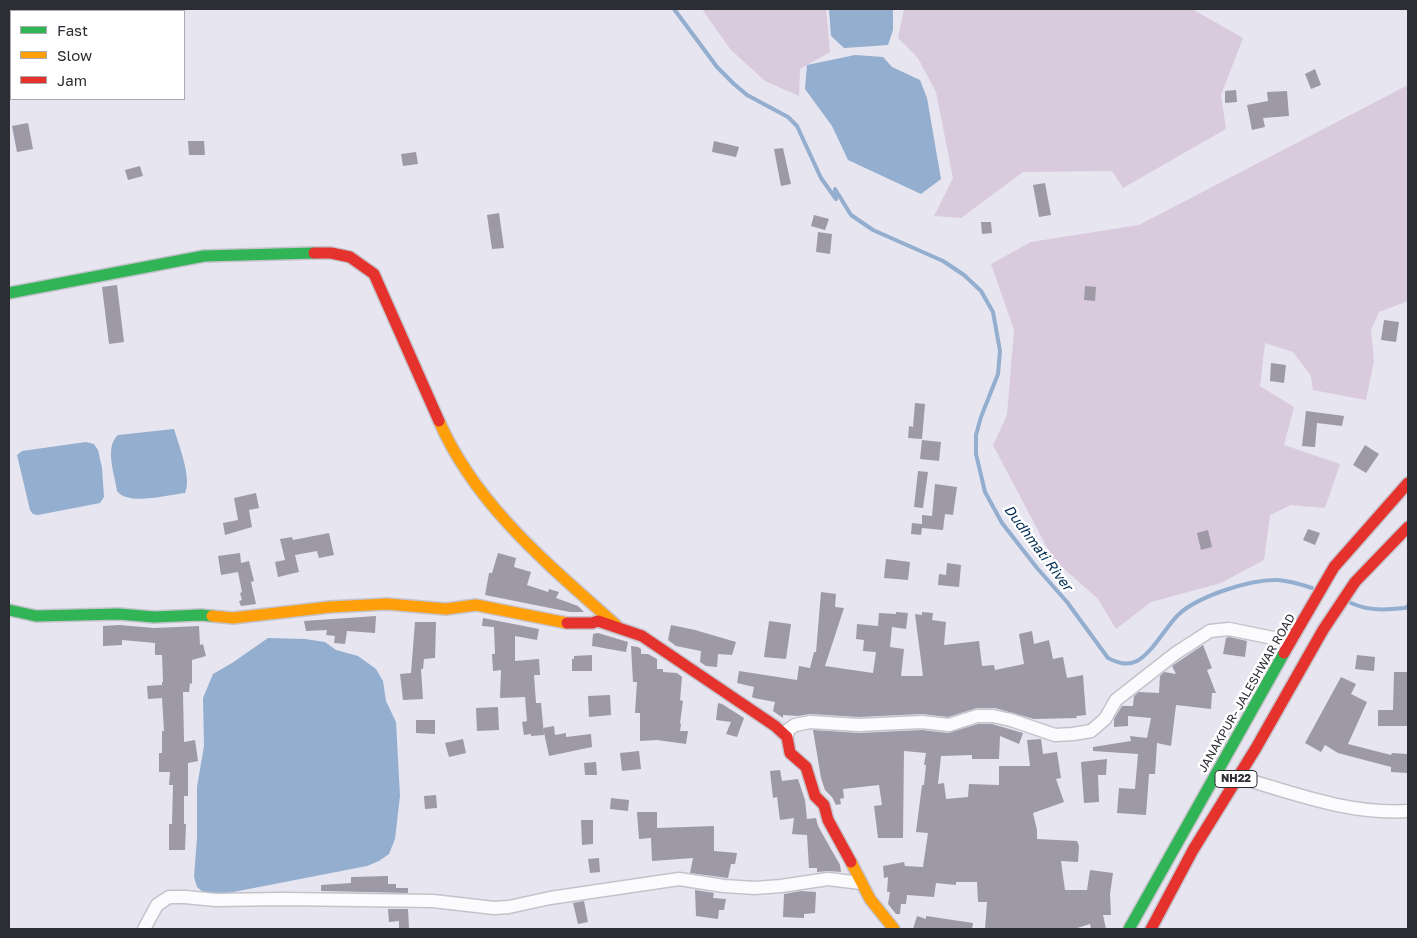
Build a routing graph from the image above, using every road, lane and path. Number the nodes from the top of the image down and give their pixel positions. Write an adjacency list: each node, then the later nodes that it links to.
1 (9, 293): 5 (main road)
2 (1408, 483): 6 (main road, JANAKPUR- JALESHWAR ROAD / NH22)
3 (1408, 526): 8 (main road, NH22)
4 (9, 610): 5 (main road)
5 (619, 627): 7 (main road)
6 (1293, 637): 7 (street); 13 (main road, JANAKPUR- JALESHWAR ROAD / NH22)
7 (787, 737): 10 (main road)
8 (1238, 777): 9 (street); 14 (main road, NH22)
9 (1408, 811)
10 (862, 883): 11 (street); 12 (main road)
11 (144, 929)
12 (894, 929)
13 (1128, 929)
14 (1151, 929)

